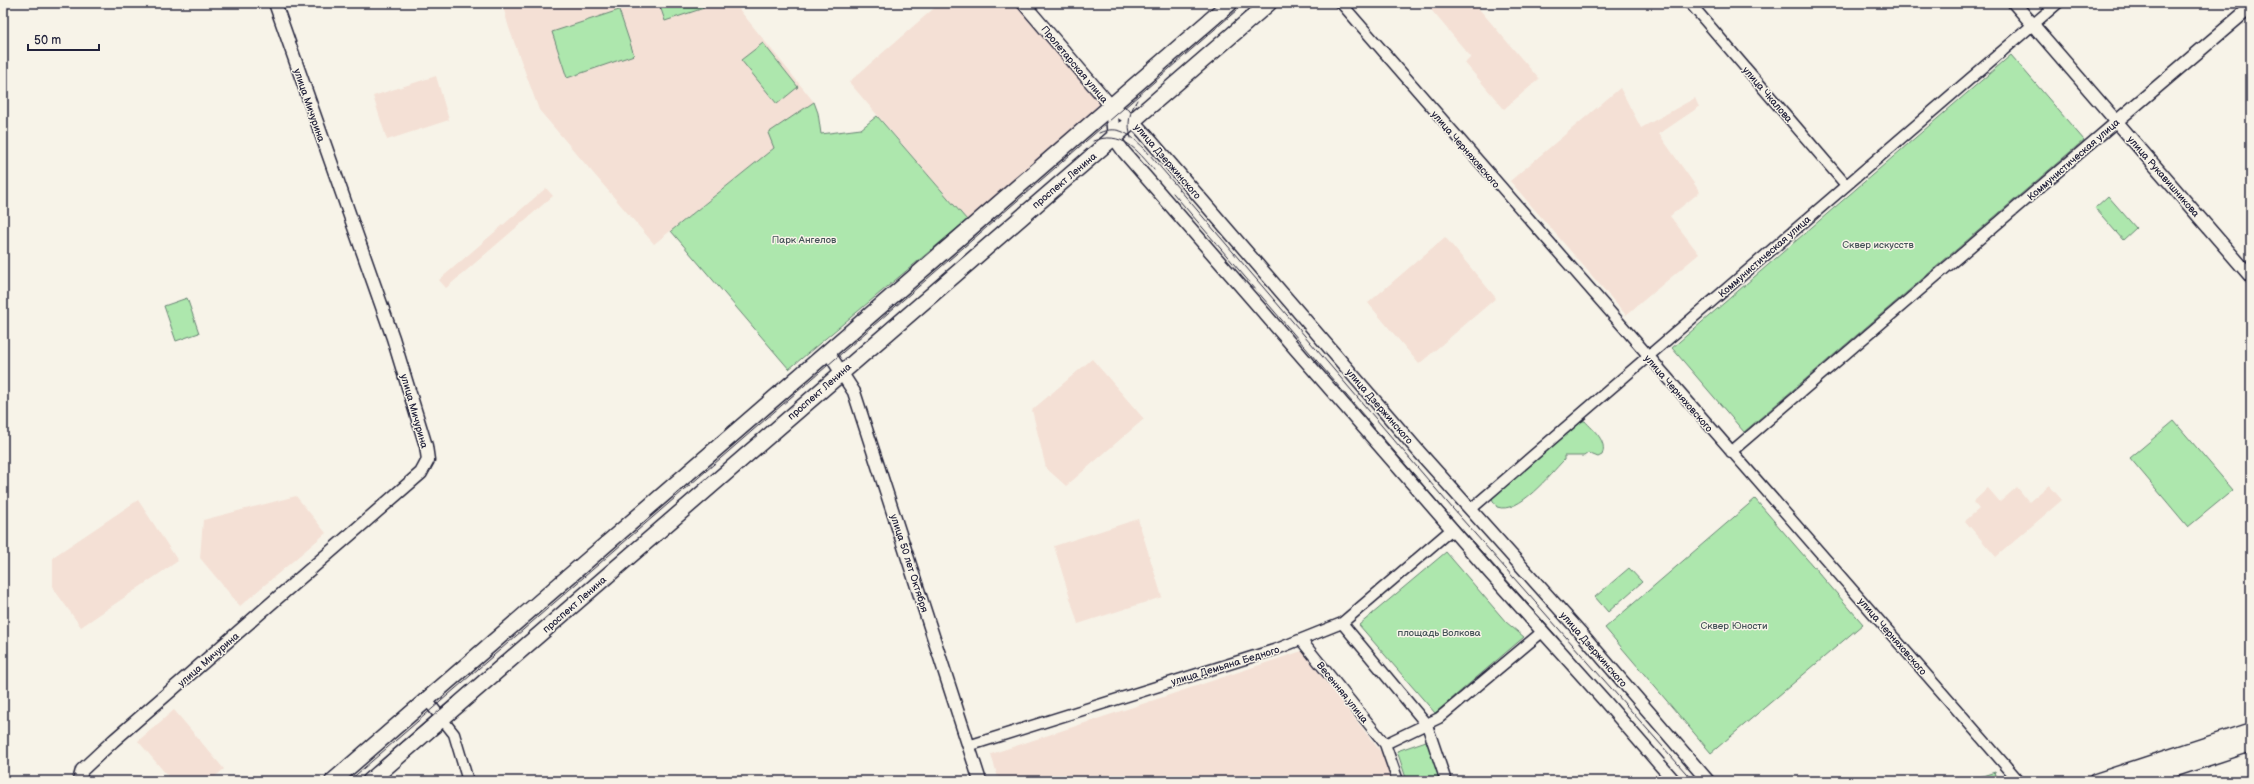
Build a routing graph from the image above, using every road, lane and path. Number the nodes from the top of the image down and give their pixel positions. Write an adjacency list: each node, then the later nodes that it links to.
1 (275, 3): 33 (street, улица Мичурина)
2 (1023, 3): 11 (street, Пролетарская улица)
3 (1230, 3): 11 (main road)
4 (1269, 3): 12 (main road, проспект Ленина)
5 (1341, 3): 18 (street, улица Черняховского)
6 (1690, 3): 15 (street, улица Чкалова)
7 (2014, 3): 10 (street, улица Рукавишникова)
8 (2058, 3): 10 (street, Коммунистическая улица)
9 (2251, 7): 13 (street, Коммунистическая улица)
10 (2033, 24): 13 (street, улица Рукавишникова); 15 (street, Коммунистическая улица)
11 (1111, 106): 12 (street, улица Дзержинского); 14 (street); 17 (main road)
12 (1133, 121): 14 (main road, проспект Ленина); 21 (street, улица Дзержинского)
13 (2117, 121): 16 (street, улица Рукавишникова); 20 (street, Коммунистическая улица)
14 (1114, 138): 19 (main road, проспект Ленина); 22 (street)
15 (1846, 186): 18 (street, Коммунистическая улица)
16 (2251, 277)
17 (828, 352): 19 (street, улица 50 лет Октября); 26 (main road)
18 (1648, 356): 20 (street, улица Черняховского); 21 (street, Коммунистическая улица)
19 (842, 371): 27 (main road, проспект Ленина); 32 (street, улица 50 лет Октября)
20 (1731, 452): 42 (street, улица Черняховского)
21 (1471, 509): 41 (street, улица Дзержинского)
22 (1452, 529): 23 (street, улица Демьяна Бедного); 24 (street)
23 (1342, 623): 25 (street, улица Демьяна Бедного); 28 (street)
24 (1542, 632): 28 (street); 40 (street)
25 (1301, 640): 30 (street, Весенняя улица); 32 (street, улица Демьяна Бедного)
26 (427, 700): 27 (street); 34 (main road)
27 (442, 719): 35 (main road, проспект Ленина); 36 (street)
28 (1427, 725): 30 (street); 39 (street)
29 (2251, 730): 43 (main road)
30 (1385, 744): 38 (street, Весенняя улица)
31 (2251, 744): 44 (main road)
32 (968, 746): 37 (street, улица 50 лет Октября)
33 (80, 776)
34 (334, 781)
35 (370, 781)
36 (468, 781)
37 (980, 781)
38 (1398, 781)
39 (1446, 781)
40 (1674, 781)
41 (1708, 781)
42 (2019, 781)
43 (2096, 781)
44 (2139, 781)

